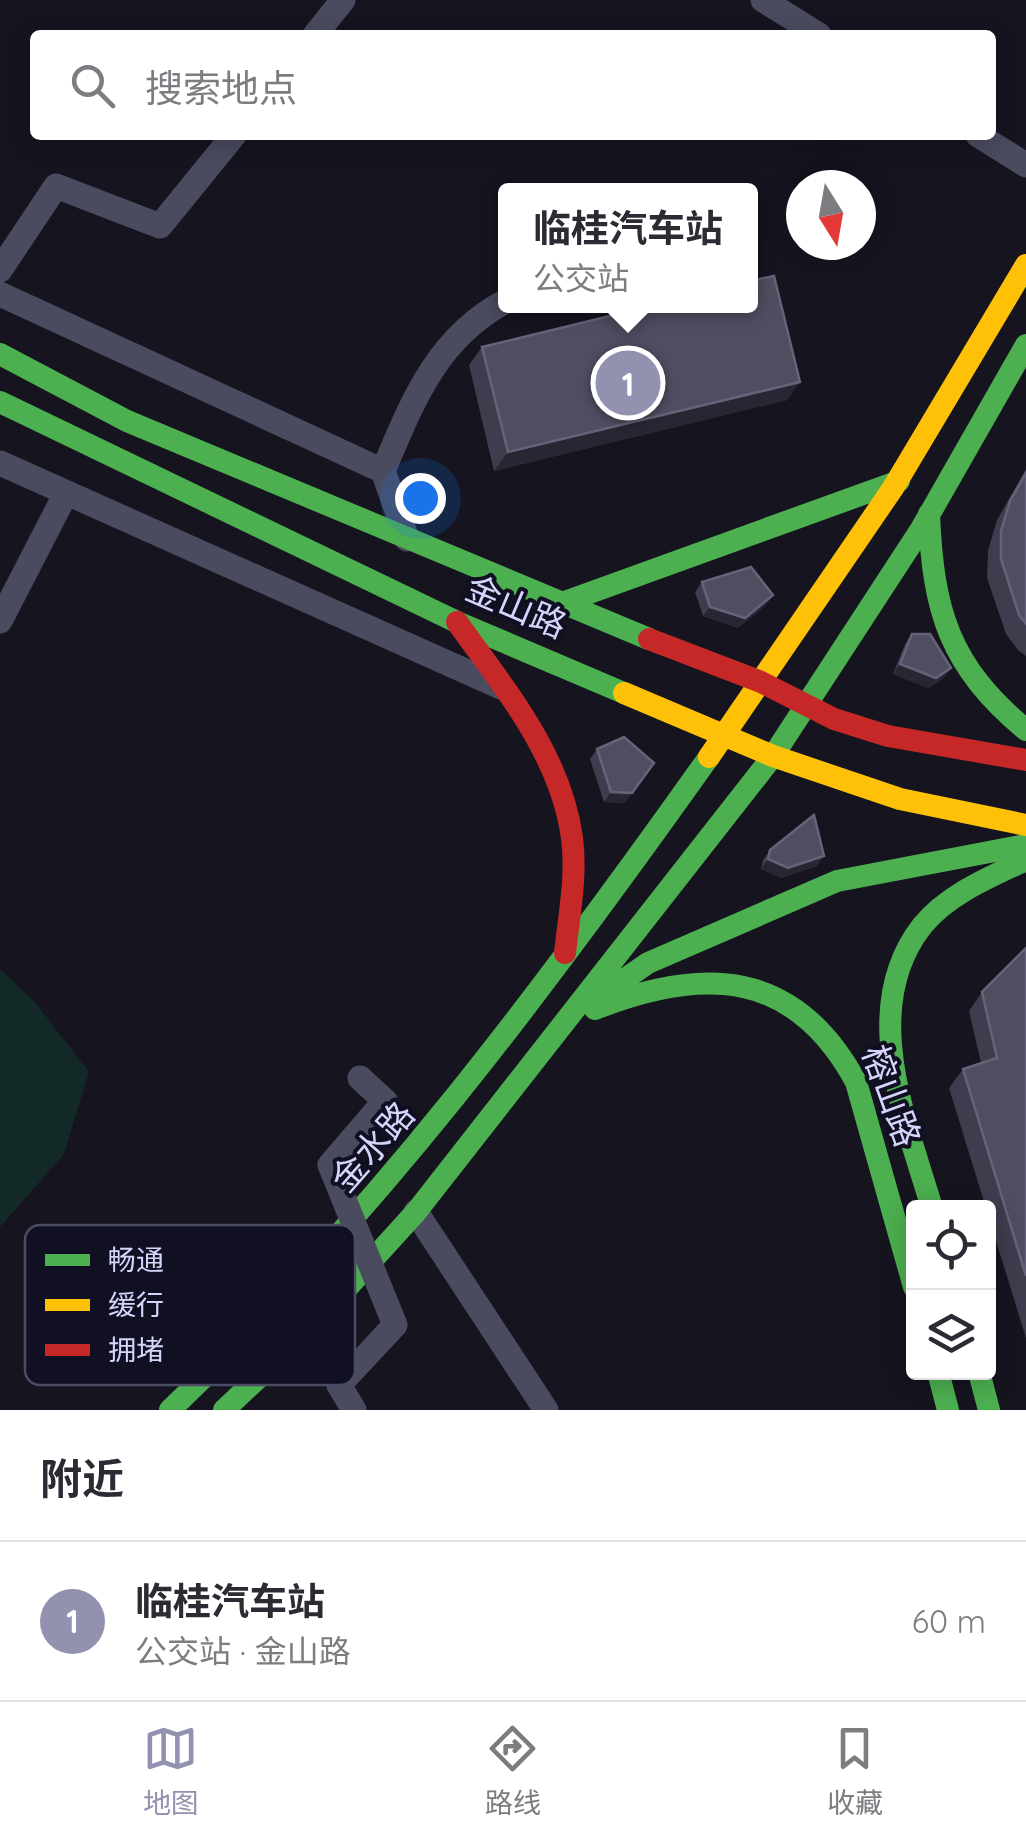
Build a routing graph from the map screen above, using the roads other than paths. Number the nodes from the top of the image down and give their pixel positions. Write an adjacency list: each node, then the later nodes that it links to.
1 (343, 0): 3 (street)
2 (763, 0): 4 (street)
3 (319, 30)
4 (811, 30)
5 (230, 140): 9 (street)
6 (986, 140): 7 (street)
7 (1026, 165)
8 (1026, 264): 17 (main road, 金水路)
9 (0, 270)
10 (0, 294): 16 (street)
11 (498, 305): 16 (street)
12 (1023, 350): 19 (main road, 金水路)
13 (0, 354): 20 (main road, 金山路)
14 (0, 402): 23 (main road, 金山路)
15 (0, 464): 18 (street)
16 (383, 471): 20 (street)
17 (898, 481): 21 (main road); 24 (main road, 金水路)
18 (64, 496): 22 (street); 25 (street)
19 (930, 514): 26 (main road, 金水路); 27 (main road)
20 (407, 538): 21 (main road, 金山路)
21 (558, 604): 24 (main road, 金山路)
22 (0, 620)
23 (457, 622): 25 (main road); 28 (main road, 金山路)
24 (761, 682): 26 (main road, 金山路); 28 (main road, 金水路)
25 (501, 687): 33 (main road)
26 (803, 707): 29 (main road, 金水路); 30 (main road, 金山路)
27 (1026, 730)
28 (726, 734): 29 (main road, 金山路); 33 (main road, 金水路)
29 (773, 756): 31 (main road, 金山路); 34 (main road, 金水路)
30 (1026, 760)
31 (1026, 832): 34 (main road)
32 (1026, 860): 36 (main road, 榕山路)
33 (565, 956): 38 (main road, 金水路)
34 (562, 1022): 37 (main road, 金水路); 41 (main road, 榕山路)
35 (360, 1078): 39 (street, bridge)
36 (930, 1200)
37 (416, 1212): 42 (main road, 金水路); 52 (street)
38 (350, 1225)
39 (354, 1225)
40 (355, 1227): 43 (street, bridge)
41 (906, 1258)
42 (355, 1279)
43 (355, 1368)
44 (940, 1380): 53 (main road)
45 (980, 1380): 54 (main road)
46 (195, 1385): 49 (main road, 金水路)
47 (251, 1385): 50 (main road, 金水路)
48 (339, 1385): 51 (street, bridge)
49 (170, 1410)
50 (224, 1410)
51 (354, 1410)
52 (546, 1410)
53 (948, 1410)
54 (989, 1410)

